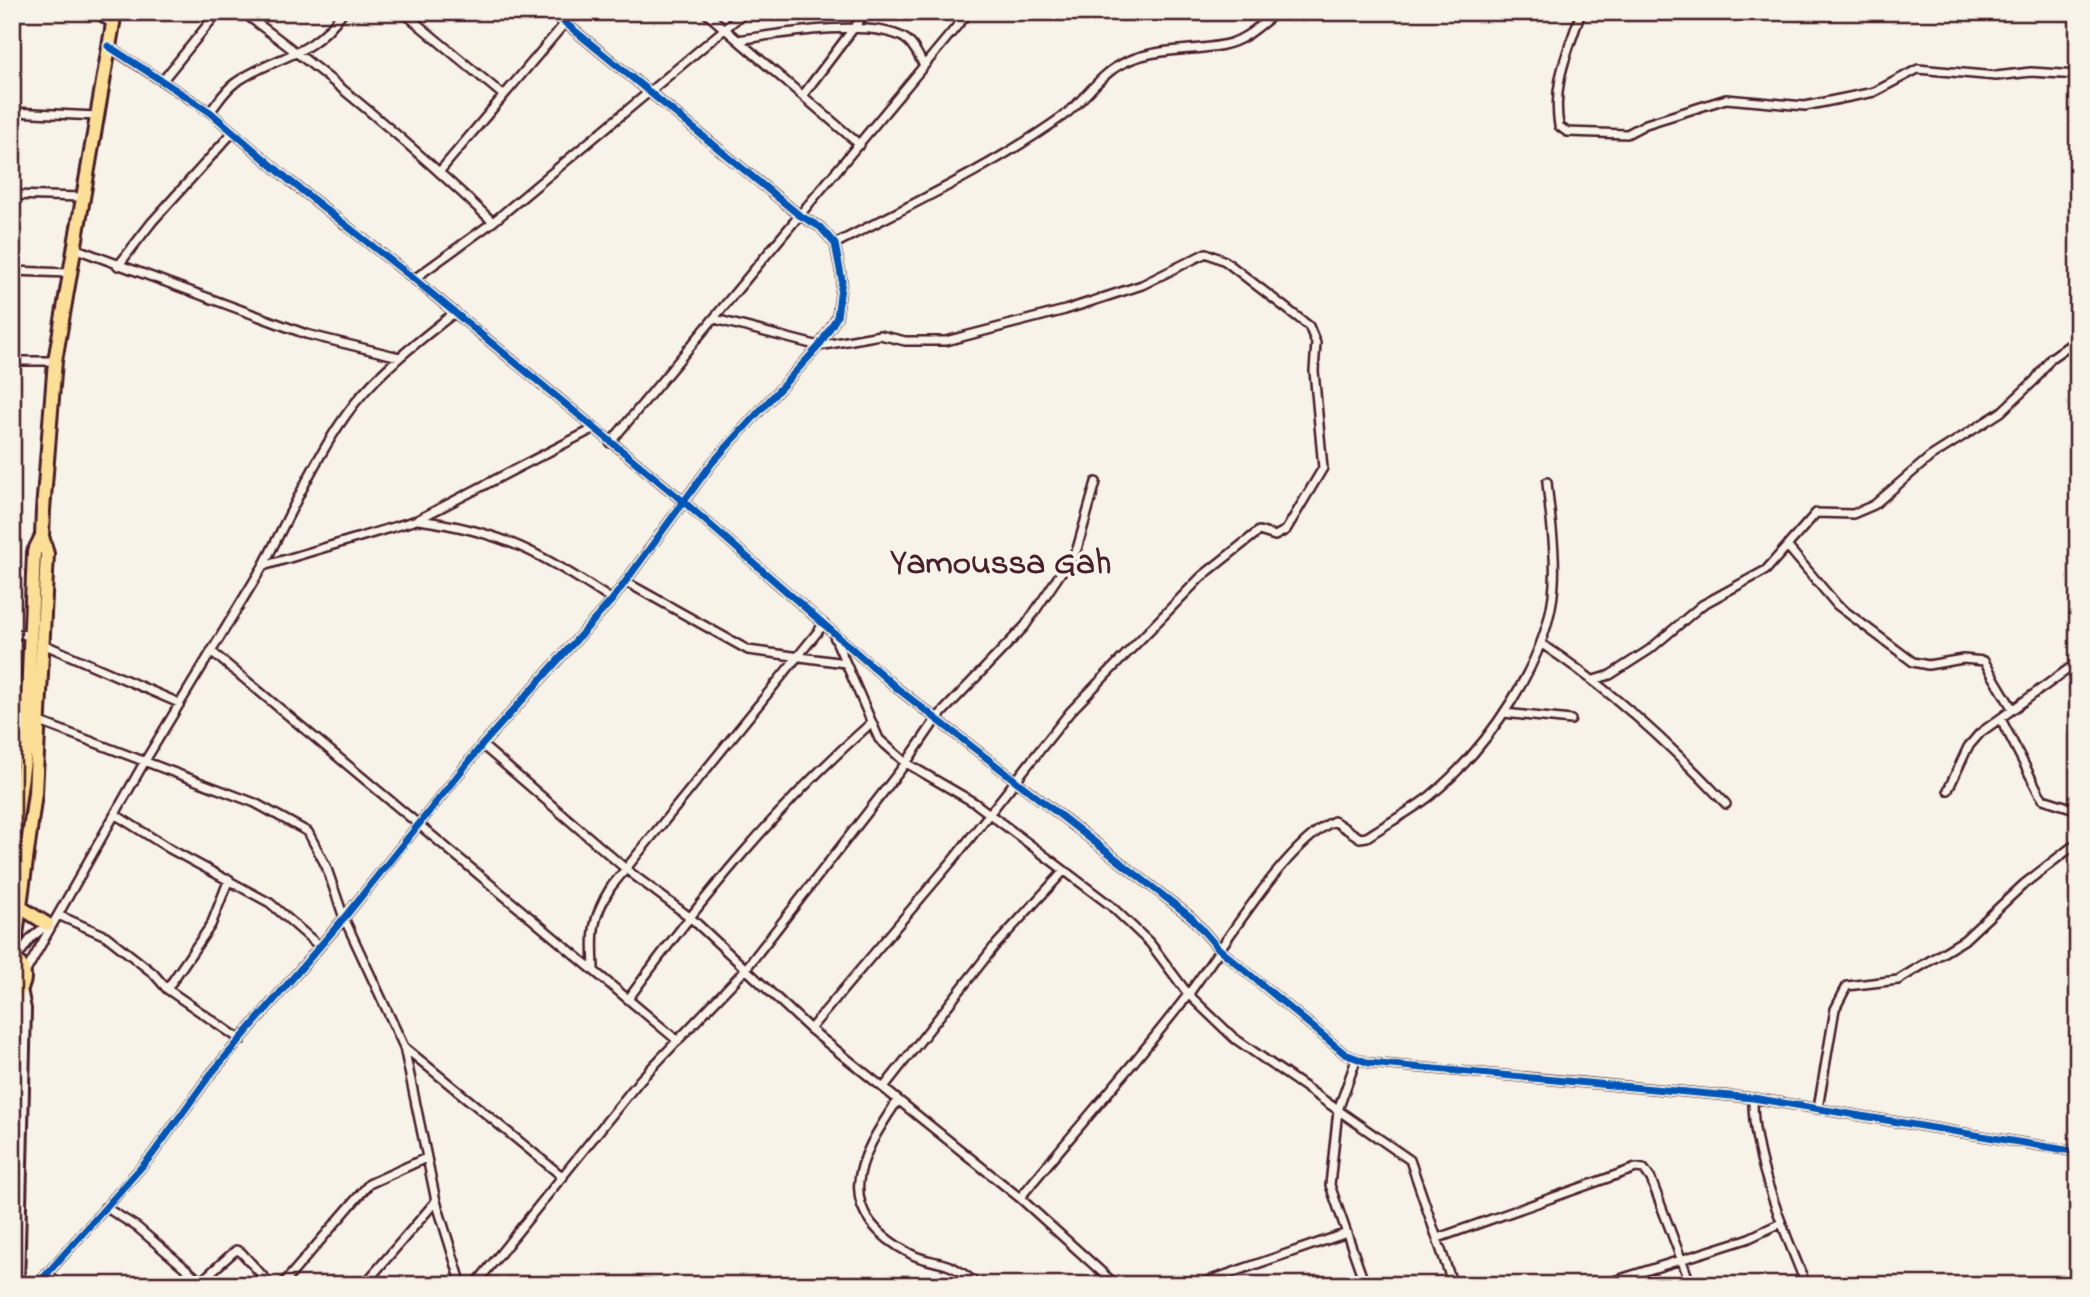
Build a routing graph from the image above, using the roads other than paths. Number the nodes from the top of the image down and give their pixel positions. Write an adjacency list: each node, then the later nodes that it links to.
1 (95, 12): 13 (street)
2 (218, 12): 22 (street)
3 (242, 12): 19 (street)
4 (342, 12): 19 (street)
5 (403, 12): 24 (street)
6 (552, 12): 14 (street)
7 (705, 12): 15 (street)
8 (745, 12): 15 (street)
9 (866, 12): 16 (street)
10 (1277, 12): 36 (street)
11 (1581, 12): 21 (street)
12 (967, 14): 20 (street)
13 (114, 18): 18 (main road)
14 (565, 23): 23 (street); 24 (street)
15 (725, 29): 17 (street); 23 (street)
16 (856, 29): 17 (street); 20 (street); 25 (street)
17 (738, 40): 25 (street)
18 (108, 46): 22 (street); 28 (main road)
19 (299, 53): 27 (street); 31 (street)
20 (923, 64): 30 (street)
21 (2078, 75)
22 (163, 80): 27 (street)
23 (649, 93): 34 (street); 35 (street)
24 (503, 95): 31 (street)
25 (803, 95): 30 (street)
26 (12, 112): 28 (street)
27 (210, 112): 29 (street)
28 (97, 116): 33 (main road)
29 (233, 132): 38 (street); 41 (street)
30 (860, 145): 34 (street)
31 (440, 171): 35 (street)
32 (12, 195): 33 (street)
33 (82, 197): 37 (main road)
34 (799, 215): 36 (street); 43 (street)
35 (493, 222): 41 (street)
36 (835, 244): 45 (street)
37 (73, 248): 38 (street); 40 (main road)
38 (118, 265): 46 (street)
39 (12, 271): 40 (street)
40 (69, 273): 48 (main road)
41 (414, 279): 42 (street)
42 (454, 313): 46 (street); 49 (street)
43 (715, 319): 45 (street); 50 (street)
44 (2078, 339): 56 (street)
45 (818, 346): 53 (street); 82 (street)
46 (399, 357): 57 (street)
47 (12, 361): 48 (street)
48 (55, 361): 55 (main road)
49 (593, 429): 50 (street); 54 (street)
50 (610, 443): 53 (street)
51 (1096, 482): 74 (street)
52 (1547, 482): 65 (street)
53 (684, 502): 58 (street); 60 (street)
54 (417, 520): 57 (street); 59 (street)
55 (42, 536): 63 (main road); 64 (main road)
56 (1788, 547): 70 (street); 72 (street)
57 (263, 566): 66 (street)
58 (626, 582): 59 (street); 67 (street)
59 (612, 600): 79 (street)
60 (824, 624): 61 (street); 67 (street)
61 (832, 632): 69 (street); 74 (street)
62 (12, 634): 63 (street)
63 (32, 636): 90 (main road)
64 (43, 644): 71 (street); 77 (main road)
65 (1542, 644): 70 (street); 73 (street)
66 (211, 651): 71 (street); 88 (street)
67 (800, 657): 69 (street); 91 (street)
68 (2078, 662): 72 (street)
69 (845, 663): 78 (street)
70 (1594, 680): 84 (street)
71 (179, 703): 80 (street)
72 (2012, 708): 75 (street)
73 (1504, 713): 76 (street); 99 (street)
74 (937, 718): 81 (street); 82 (street)
75 (2001, 719): 83 (street); 85 (street)
76 (1571, 720)
77 (40, 722): 80 (street); 94 (main road)
78 (870, 724): 81 (street); 96 (street)
79 (482, 746): 88 (street); 91 (street)
80 (145, 761): 87 (street); 95 (street)
81 (906, 763): 86 (street); 102 (street)
82 (1016, 780): 86 (street); 99 (street)
83 (1948, 790)
84 (1726, 804)
85 (2078, 810)
86 (989, 814): 92 (street); 110 (street)
87 (116, 815): 93 (street); 97 (street)
88 (418, 825): 95 (street); 101 (street)
89 (2078, 842): 118 (street)
90 (12, 849)
91 (626, 870): 96 (street); 101 (street)
92 (1063, 872): 106 (street); 115 (street)
93 (229, 879): 98 (street); 104 (street)
94 (20, 907): 97 (main road); 100 (main road)
95 (344, 918): 98 (street); 113 (street)
96 (691, 918): 102 (street); 107 (street)
97 (53, 920): 100 (street); 103 (street); 104 (street)
98 (318, 945): 111 (street)
99 (1218, 948): 106 (street); 114 (street)
100 (14, 958): 103 (main road)
101 (594, 967): 107 (street)
102 (744, 971): 110 (street); 112 (street)
103 (24, 974): 105 (main road)
104 (167, 989): 111 (street)
105 (17, 993): 109 (main road)
106 (1188, 994): 119 (street); 123 (street)
107 (629, 998): 112 (street)
108 (12, 1011): 109 (main road)
109 (23, 1025): 132 (main road)
110 (810, 1029): 115 (street)
111 (241, 1040): 125 (street)
112 (678, 1041): 122 (street)
113 (404, 1047): 121 (street); 122 (street)
114 (1356, 1060): 116 (street); 119 (street)
115 (884, 1087): 117 (street)
116 (1754, 1098): 118 (street); 126 (street)
117 (898, 1100): 123 (street); 140 (street)
118 (1818, 1108): 120 (street)
119 (1338, 1110): 127 (street); 128 (street)
120 (2078, 1152)
121 (426, 1158): 124 (street); 136 (street)
122 (563, 1177): 139 (street)
123 (1020, 1198): 141 (street)
124 (436, 1202): 137 (street); 138 (street)
125 (105, 1207): 130 (street); 131 (street)
126 (1781, 1223): 129 (street); 147 (street)
127 (1347, 1233): 142 (street); 143 (street)
128 (1437, 1238): 129 (street); 144 (street)
129 (1681, 1258): 145 (street); 146 (street)
130 (47, 1273): 133 (street); 134 (street)
131 (201, 1283): 135 (street)
132 (18, 1285)
133 (37, 1285)
134 (61, 1285)
135 (271, 1285)
136 (282, 1285)
137 (364, 1285)
138 (462, 1285)
139 (475, 1285)
140 (979, 1285)
141 (1116, 1285)
142 (1196, 1285)
143 (1365, 1285)
144 (1453, 1285)
145 (1601, 1285)
146 (1691, 1285)
147 (1805, 1285)

